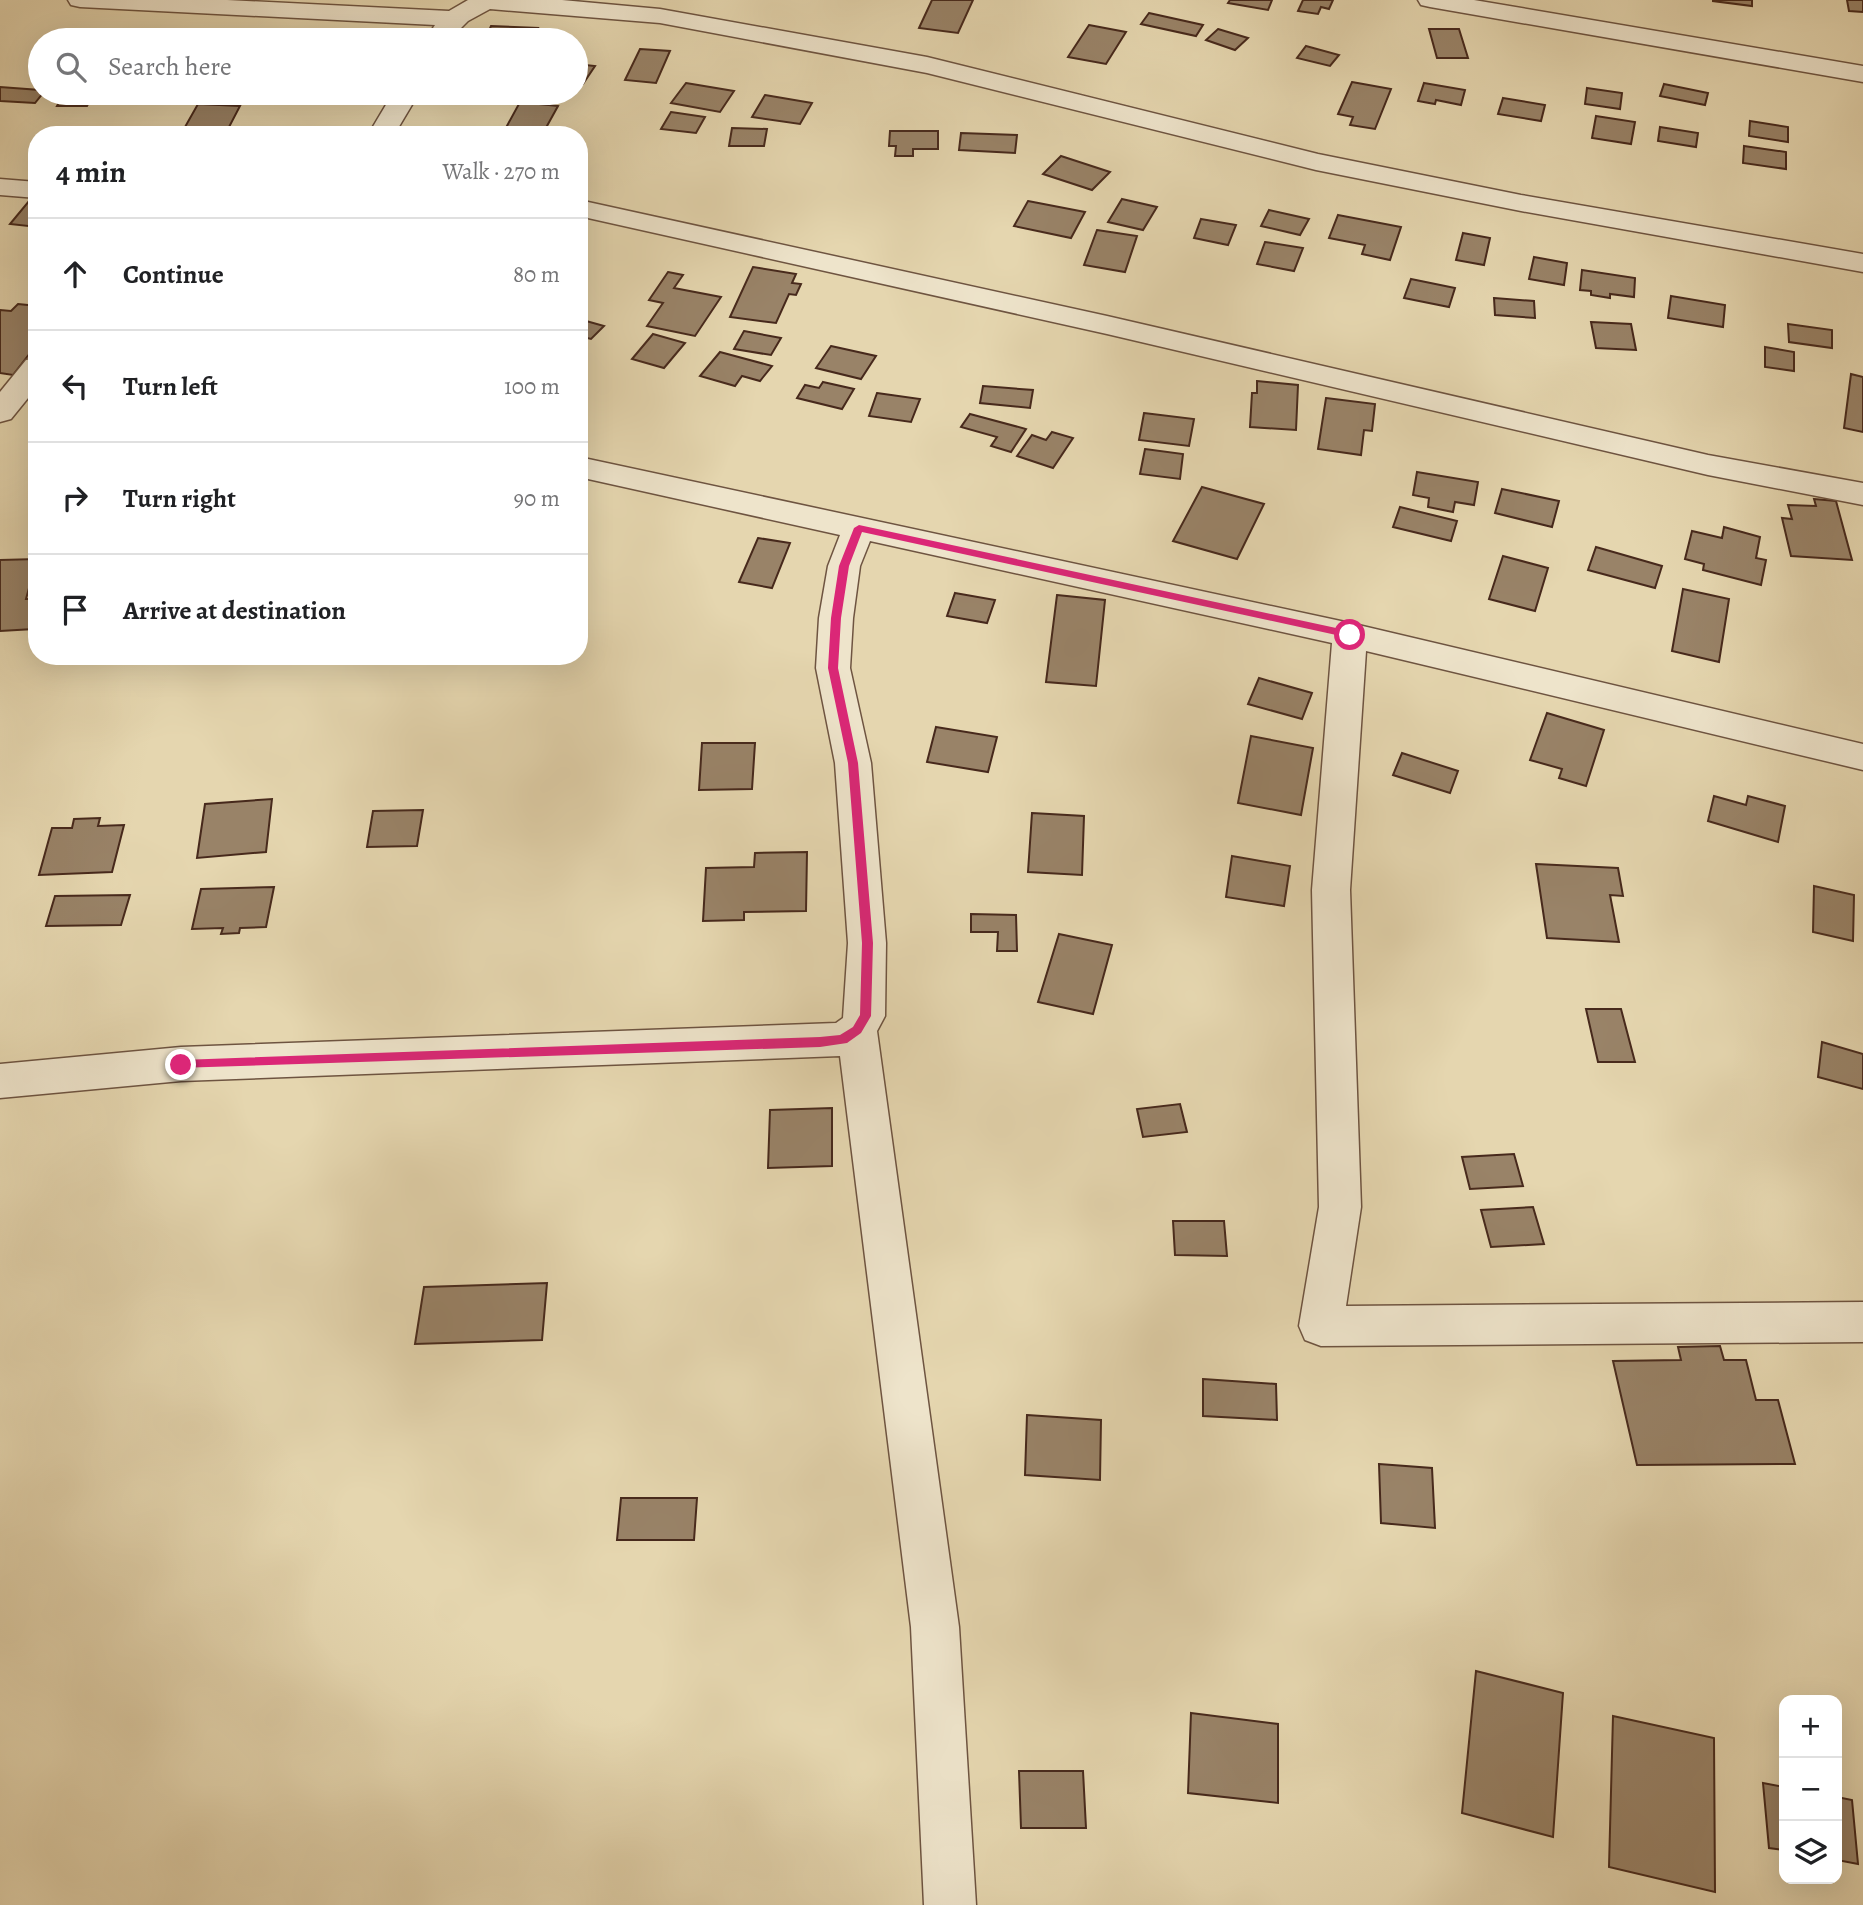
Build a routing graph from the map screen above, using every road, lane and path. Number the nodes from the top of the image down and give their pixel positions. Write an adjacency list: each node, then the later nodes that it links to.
1 (95, 0): 3 (street)
2 (1430, 0): 5 (street)
3 (456, 19): 4 (street); 11 (street)
4 (448, 28)
5 (1863, 74)
6 (399, 105): 7 (street)
7 (386, 126)
8 (0, 187): 9 (street)
9 (28, 189)
10 (588, 210): 16 (street)
11 (1863, 263)
12 (28, 378): 13 (street)
13 (0, 414): 14 (street)
14 (28, 416)
15 (588, 469): 17 (street)
16 (1863, 494)
17 (859, 528): 18 (street); 20 (street)
18 (1350, 635): 19 (street); 22 (street)
19 (1863, 757)
20 (857, 1030): 21 (street); 23 (street)
21 (0, 1081)
22 (1863, 1322)
23 (950, 1905)

